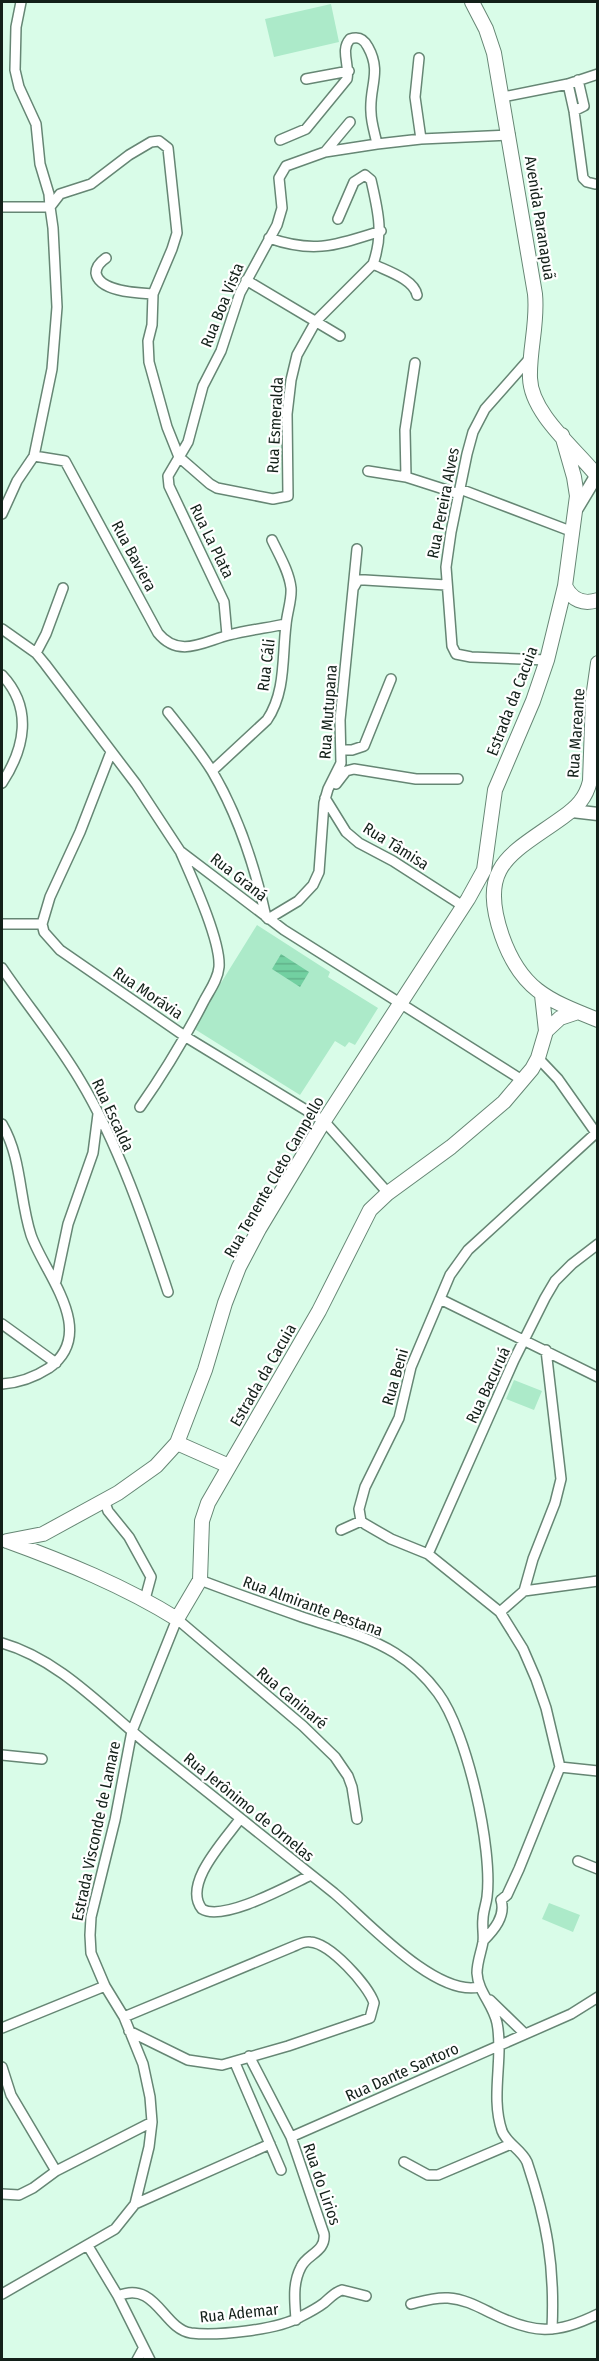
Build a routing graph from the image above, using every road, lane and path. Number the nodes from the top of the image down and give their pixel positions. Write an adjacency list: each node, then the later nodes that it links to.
1 (21, 2): 19 (street)
2 (472, 2): 9 (main road, Avenida Paranapuã)
3 (419, 58): 13 (street)
4 (349, 71): 6 (street); 14 (street); 15 (street)
5 (597, 74): 7 (street)
6 (306, 79)
7 (578, 80): 8 (street); 10 (street)
8 (568, 84): 9 (street); 10 (street)
9 (503, 97): 12 (main road, Avenida Paranapuã)
10 (574, 111): 17 (street)
11 (350, 122): 16 (street)
12 (510, 135): 13 (street); 30 (main road, Avenida Paranapuã)
13 (421, 139): 15 (street)
14 (280, 140)
15 (377, 144): 16 (street)
16 (326, 152): 22 (street, Rua Boa Vista)
17 (594, 184)
18 (2, 207): 19 (street)
19 (50, 207): 26 (street); 33 (street)
20 (338, 219): 21 (street, Rua Esmeralda)
21 (381, 231): 22 (street); 24 (street, Rua Esmeralda)
22 (269, 238): 25 (street, Rua Boa Vista)
23 (106, 258): 26 (street)
24 (373, 264): 27 (street); 28 (street, Rua Esmeralda)
25 (246, 280): 28 (street); 34 (street, Rua Boa Vista)
26 (153, 294): 34 (street)
27 (417, 295)
28 (316, 321): 29 (street); 34 (street, Rua Esmeralda)
29 (340, 336)
30 (531, 357): 32 (main road, Avenida Paranapuã); 38 (street, Rua Pereira Alves)
31 (415, 363): 37 (street)
32 (562, 435): 36 (main road, Avenida Paranapuã); 39 (main road, Avenida Paranapuã)
33 (34, 456): 40 (street); 51 (street, Rua Baviera)
34 (177, 460): 51 (street, Rua La Plata)
35 (368, 471): 37 (street)
36 (597, 475): 39 (street)
37 (406, 477): 38 (street)
38 (459, 492): 41 (street); 44 (street, Rua Pereira Alves)
39 (576, 511): 41 (main road, Estrada da Cacuia)
40 (2, 514)
41 (573, 532): 45 (main road, Estrada da Cacuia)
42 (272, 540): 49 (street, Rua Cáli)
43 (357, 549): 46 (street, Rua Mutupana)
44 (446, 585): 46 (street); 53 (street, Rua Pereira Alves)
45 (565, 586): 48 (main road); 53 (main road, Estrada da Cacuia)
46 (354, 587): 58 (street, Rua Mutupana)
47 (63, 588): 52 (street)
48 (597, 600)
49 (286, 624): 51 (street, Rua Baviera); 61 (street, Rua Cáli)
50 (2, 629): 52 (street, Rua Graná)
51 (227, 635)
52 (36, 654): 59 (street, Rua Graná)
53 (547, 660): 68 (main road, Estrada da Cacuia)
54 (597, 663): 60 (main road, Rua Mareante)
55 (2, 675): 64 (street)
56 (391, 679): 58 (street)
57 (168, 712): 61 (street)
58 (341, 750): 65 (street, Rua Mutupana)
59 (111, 752): 69 (street, Rua Graná); 75 (street)
60 (592, 759): 62 (street); 66 (main road, Rua Mareante)
61 (212, 771): 73 (street)
62 (597, 774)
63 (458, 779): 65 (street)
64 (2, 783)
65 (326, 794): 71 (street, Rua Tâmisa); 73 (street, Rua Mutupana)
66 (572, 811): 67 (street); 70 (main road, Rua Mareante)
67 (597, 814)
68 (489, 840): 70 (main road); 71 (main road, Estrada da Cacuia)
69 (180, 851): 73 (street, Rua Graná); 82 (street)
70 (515, 851): 72 (main road, Rua Mareante)
71 (466, 902): 72 (main road); 78 (main road, Rua Tenente Cleto Campello)
72 (495, 907): 77 (main road, Rua Mareante)
73 (267, 918): 78 (street, Rua Graná)
74 (2, 924): 75 (street)
75 (42, 924): 82 (street, Rua Morávia)
76 (2, 968): 86 (street, Rua Escalda)
77 (542, 994): 79 (main road, Rua Mareante); 81 (main road, Estrada da Cacuia)
78 (400, 1003): 84 (street, Rua Graná); 87 (main road, Rua Tenente Cleto Campello)
79 (578, 1012): 80 (main road, Rua Mareante); 81 (main road)
80 (597, 1020)
81 (546, 1030): 83 (main road, Estrada da Cacuia)
82 (186, 1037): 85 (street); 87 (street, Rua Morávia)
83 (538, 1058): 84 (main road, Estrada da Cacuia); 89 (street)
84 (522, 1080): 90 (main road, Estrada da Cacuia)
85 (140, 1107)
86 (98, 1114): 92 (street); 93 (street, Rua Escalda)
87 (324, 1121): 90 (street, Rua Morávia); 101 (main road, Rua Tenente Cleto Campello)
88 (2, 1124): 92 (street)
89 (597, 1133): 94 (street, Rua Beni)
90 (388, 1194): 102 (main road, Estrada da Cacuia)
91 (597, 1244): 96 (street, Rua Bacuruá)
92 (56, 1281): 98 (street)
93 (168, 1292)
94 (440, 1299): 96 (street); 104 (street, Rua Beni)
95 (2, 1324): 98 (street)
96 (526, 1340): 97 (street); 109 (street, Rua Bacuruá)
97 (546, 1350): 99 (street); 112 (street)
98 (56, 1363): 100 (street)
99 (597, 1377)
100 (2, 1384)
101 (177, 1443): 102 (main road); 103 (main road, Rua Tenente Cleto Campello)
102 (229, 1466): 110 (main road, Estrada da Cacuia)
103 (105, 1500): 106 (main road, Rua Tenente Cleto Campello); 113 (street)
104 (361, 1521): 105 (street); 109 (street)
105 (340, 1530)
106 (42, 1534): 107 (main road, Rua Tenente Cleto Campello); 108 (main road)
107 (4, 1541): 108 (main road)
108 (41, 1554): 113 (main road)
109 (428, 1554): 114 (street)
110 (200, 1580): 115 (main road, Estrada da Cacuia); 127 (street, Rua Almirante Pestana)
111 (597, 1581): 112 (street)
112 (524, 1591): 114 (street)
113 (145, 1599): 115 (main road)
114 (500, 1612): 120 (street)
115 (177, 1618): 117 (street, Estrada Visconde de Lamare); 123 (street, Rua Caninaré)
116 (2, 1642): 117 (street, Rua Jerônimo de Ornelas)
117 (132, 1731): 122 (street, Rua Jerônimo de Ornelas); 132 (street, Estrada Visconde de Lamare)
118 (2, 1755): 119 (street)
119 (42, 1759)
120 (560, 1767): 121 (street); 128 (street)
121 (597, 1771)
122 (240, 1819): 126 (street, Rua Jerônimo de Ornelas); 126 (street)
123 (357, 1819)
124 (578, 1861): 125 (street)
125 (597, 1869)
126 (309, 1876): 133 (street, Rua Jerônimo de Ornelas)
127 (487, 1900): 128 (street); 129 (street, Rua Almirante Pestana)
128 (501, 1900): 130 (street)
129 (482, 1922): 130 (street); 131 (street)
130 (495, 1928): 131 (street)
131 (483, 1941): 133 (street)
132 (105, 1986): 136 (street, Estrada Visconde de Lamare); 137 (street)
133 (479, 1987): 135 (street)
134 (597, 1997): 139 (street)
135 (487, 1998): 139 (street); 140 (street)
136 (124, 2017): 138 (street, Estrada Visconde de Lamare); 141 (street)
137 (2, 2028)
138 (129, 2031): 142 (street); 146 (street, Estrada Visconde de Lamare)
139 (525, 2034): 140 (street, Rua Dante Santoro)
140 (498, 2046): 147 (street, Rua Dante Santoro); 149 (street)
141 (249, 2056): 142 (street); 147 (street, Rua do Lirios)
142 (235, 2062): 148 (street)
143 (2, 2067): 145 (street)
144 (2, 2090): 145 (street)
145 (11, 2095): 152 (street)
146 (152, 2122): 152 (street); 154 (street, Estrada Visconde de Lamare)
147 (291, 2137): 161 (street, Rua do Lirios)
148 (270, 2144): 151 (street); 154 (street)
149 (512, 2144): 150 (street); 162 (street)
150 (404, 2162)
151 (281, 2170)
152 (56, 2171): 153 (street)
153 (2, 2194)
154 (135, 2204): 155 (street, Estrada Visconde de Lamare)
155 (88, 2246): 156 (street, Estrada Visconde de Lamare); 157 (street)
156 (2, 2294)
157 (118, 2296): 161 (street, Rua Ademar); 163 (street)
158 (366, 2296): 161 (street, Rua Ademar)
159 (411, 2304): 162 (street)
160 (597, 2314): 162 (street)
161 (296, 2320)
162 (552, 2329)
163 (143, 2349): 164 (street); 165 (street)
164 (137, 2360)
165 (150, 2360)

